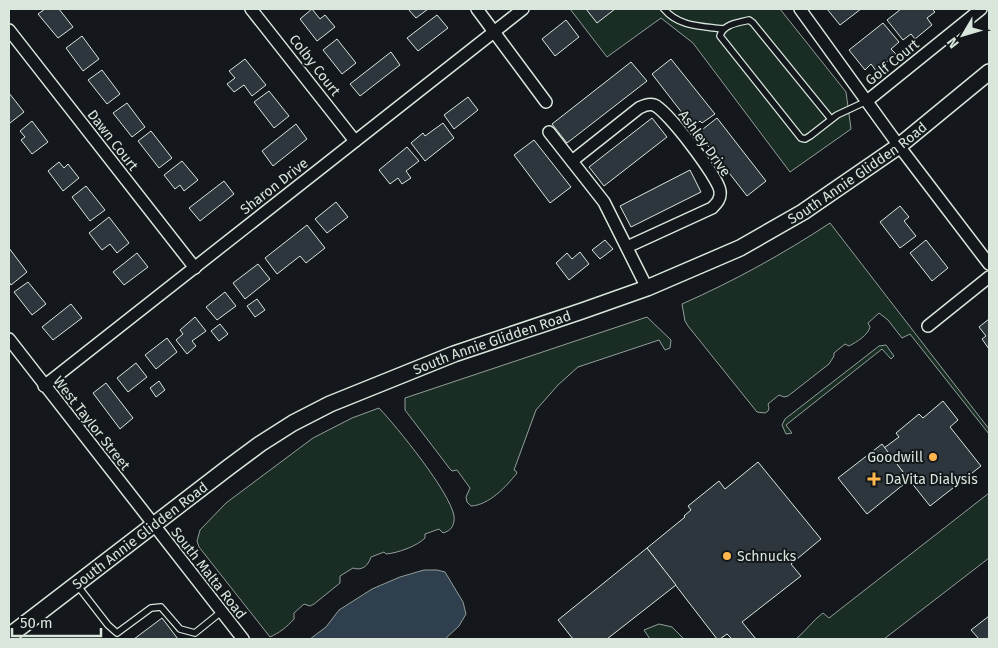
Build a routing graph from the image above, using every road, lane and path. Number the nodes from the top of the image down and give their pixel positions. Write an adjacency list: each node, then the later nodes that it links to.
1 (251, 9): 15 (street, Colby Court)
2 (477, 9): 9 (street)
3 (523, 9): 9 (street, Sharon Drive)
4 (664, 9): 7 (lane)
5 (800, 9): 11 (street, Golf Court)
6 (981, 9): 11 (street, Golf Court)
7 (722, 29): 13 (lane); 13 (lane)
8 (9, 30): 20 (street, Dawn Court)
9 (494, 31): 12 (street); 15 (street, Sharon Drive)
10 (989, 72): 16 (main road, South Annie Glidden Road)
11 (867, 101): 13 (lane); 16 (street, Golf Court)
12 (546, 102)
13 (831, 120)
14 (549, 132): 17 (street)
15 (355, 140): 20 (street, Sharon Drive)
16 (899, 146): 19 (street, Golf Court); 22 (main road, South Annie Glidden Road)
17 (572, 161): 18 (street); 18 (street, Ashley Drive)
18 (627, 246): 22 (street)
19 (989, 264)
20 (194, 268): 25 (street, Sharon Drive)
21 (989, 278): 23 (street)
22 (647, 288): 26 (main road, South Annie Glidden Road)
23 (928, 326)
24 (9, 340): 25 (street, West Taylor Street)
25 (44, 386): 26 (street, West Taylor Street)
26 (152, 524): 27 (main road, South Annie Glidden Road); 28 (street, South Malta Road)
27 (76, 583): 28 (lane); 29 (main road, South Annie Glidden Road)
28 (221, 612): 30 (street, South Malta Road)
29 (9, 636)
30 (243, 639)

